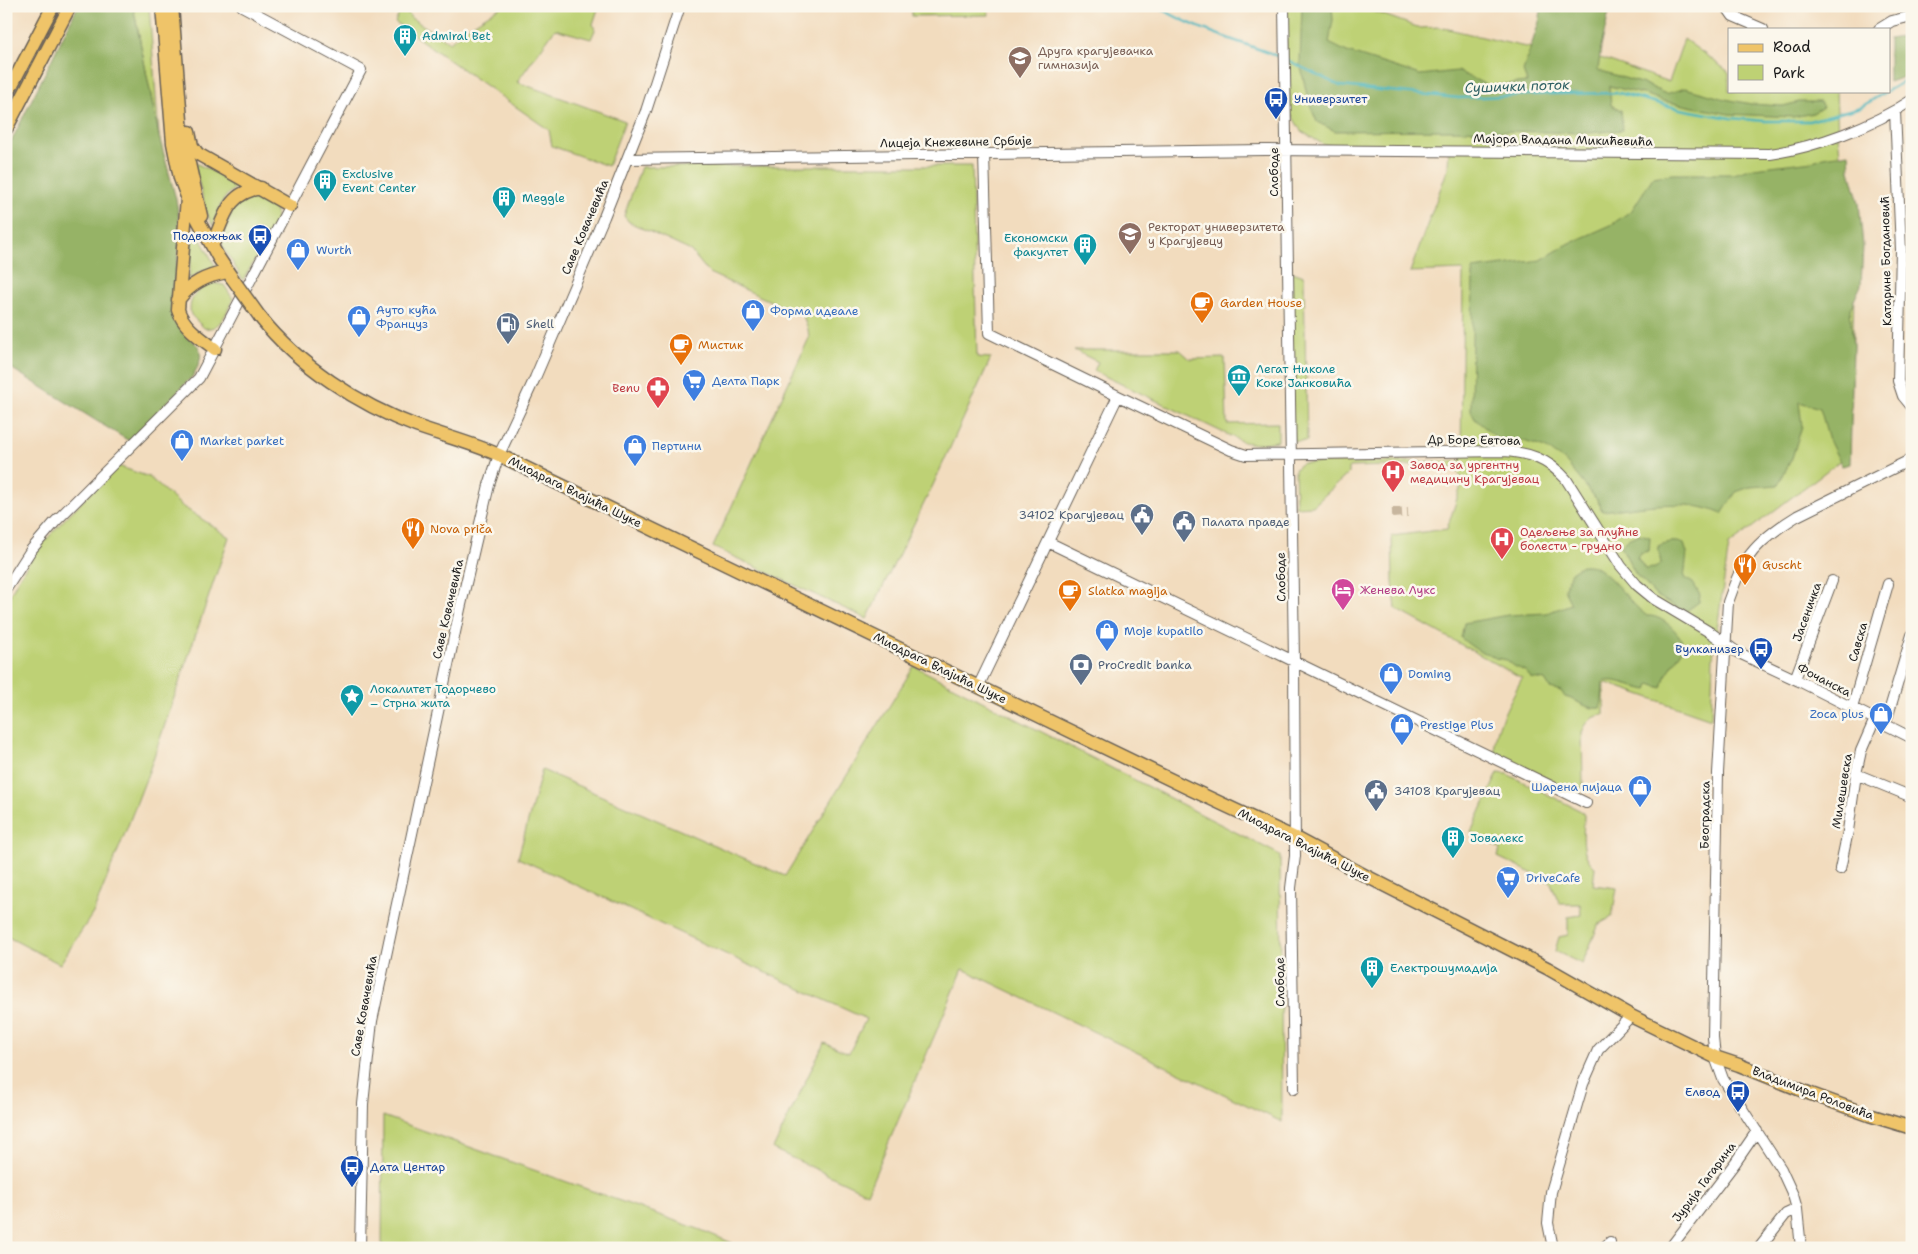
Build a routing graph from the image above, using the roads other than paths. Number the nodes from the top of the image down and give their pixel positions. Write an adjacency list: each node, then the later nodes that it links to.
1 (53, 6): 15 (main road)
2 (70, 6): 18 (main road)
3 (162, 6): 23 (main road, Миодрага Влајића Шуке)
4 (172, 6): 13 (main road, Миодрага Влајића Шуке)
5 (181, 6): 13 (main road)
6 (242, 6): 24 (street)
7 (680, 6): 21 (street, Саве Ковачевића)
8 (1284, 6): 19 (street, Слободе)
9 (1726, 6): 11 (street)
10 (1912, 16): 12 (street)
11 (1761, 28)
12 (1882, 28)
13 (178, 76): 14 (main road, Миодрага Влајића Шуке)
14 (178, 91): 22 (main road); 25 (main road, Миодрага Влајића Шуке)
15 (6, 96)
16 (1912, 100): 17 (street, Мајора Владана Микићевића)
17 (1895, 111): 19 (street, Мајора Владана Микићевића); 30 (street, Катарине Богдановић)
18 (7, 127)
19 (1286, 150): 20 (street, Лицеја Кнежевине Србије); 31 (street, Слободе)
20 (984, 154): 21 (street, Лицеја Кнежевине Србије); 29 (street, Др Боре Евтова)
21 (627, 159): 32 (street, Саве Ковачевића)
22 (261, 188): 24 (main road); 25 (main road)
23 (187, 198): 25 (main road, Миодрага Влајића Шуке); 27 (main road)
24 (290, 206): 28 (street)
25 (209, 240): 26 (main road, Миодрага Влајића Шуке)
26 (230, 275): 27 (main road); 32 (main road, Миодрага Влајића Шуке, bridge)
27 (178, 300): 28 (main road)
28 (215, 349): 37 (street)
29 (1118, 396): 31 (street, Др Боре Евтова); 34 (street)
30 (1912, 407)
31 (1291, 454): 39 (street, Др Боре Евтова); 40 (street, Слободе)
32 (499, 455): 42 (main road, Миодрага Влајића Шуке); 58 (street, Саве Ковачевића)
33 (1912, 459): 39 (street, Београдска)
34 (1048, 542): 40 (street); 42 (street)
35 (1832, 581): 41 (street, Јасеничка)
36 (1888, 584): 43 (street, Савска)
37 (6, 588)
38 (1912, 635): 45 (street)
39 (1725, 643): 41 (street, Фочанска); 53 (street, Београдска)
40 (1294, 661): 49 (street); 50 (street, Слободе)
41 (1796, 679): 43 (street, Фочанска)
42 (978, 687): 50 (main road, Миодрага Влајића Шуке)
43 (1852, 708): 44 (street, Фочанска)
44 (1875, 719): 45 (street, Фочанска); 47 (street, Милешевска)
45 (1885, 725): 46 (street, Фочанска)
46 (1912, 738)
47 (1856, 774): 48 (street); 51 (street, Милешевска)
48 (1912, 797)
49 (1586, 803)
50 (1295, 838): 52 (main road, Миодрага Влајића Шуке); 54 (street, Слободе)
51 (1840, 869)
52 (1631, 1016): 53 (main road, Миодрага Влајића Шуке); 59 (street)
53 (1715, 1057): 55 (main road, Владимира Роловића); 56 (street, Београдска)
54 (1294, 1090)
55 (1912, 1128)
56 (1757, 1130): 57 (street, Београдска); 60 (street, Јурија Гагарина)
57 (1797, 1209): 61 (street); 62 (street, Београдска)
58 (360, 1248)
59 (1553, 1248)
60 (1670, 1248)
61 (1759, 1248)
62 (1800, 1248)

